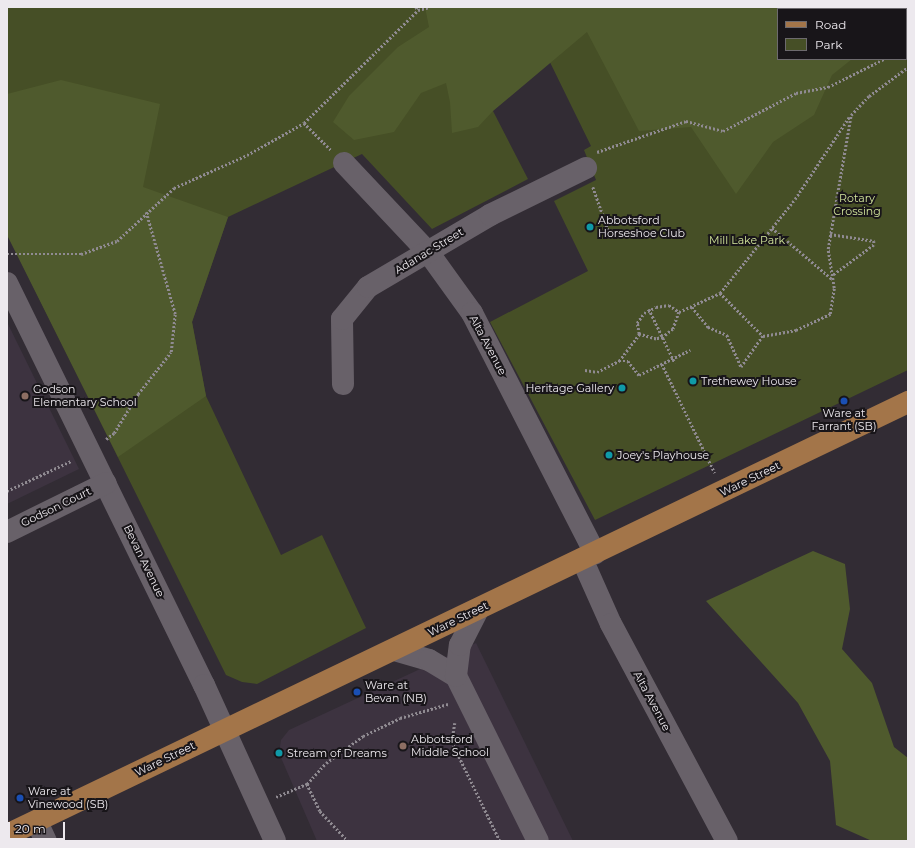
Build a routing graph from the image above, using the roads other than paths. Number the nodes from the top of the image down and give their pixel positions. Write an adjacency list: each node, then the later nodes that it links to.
1 (344, 163): 3 (street, Alta Avenue)
2 (586, 168): 3 (street, Adanac Street)
3 (428, 252): 5 (street, Adanac Street); 9 (street, Alta Avenue)
4 (7, 283): 7 (street, Bevan Avenue)
5 (343, 384)
6 (908, 402): 9 (main road, Ware Street)
7 (106, 483): 8 (street, Godson Court); 13 (street, Bevan Avenue)
8 (7, 532)
9 (588, 556): 10 (main road, Ware Street); 19 (street, Alta Avenue)
10 (478, 610): 11 (main road, Ware Street); 12 (street)
11 (394, 650): 12 (street); 13 (main road, Ware Street)
12 (456, 676): 18 (street)
13 (226, 730): 14 (main road, Ware Street); 17 (street, Bevan Avenue)
14 (36, 822): 15 (main road, Ware Street); 16 (street)
15 (7, 835)
16 (46, 841)
17 (276, 841)
18 (538, 841)
19 (727, 841)

